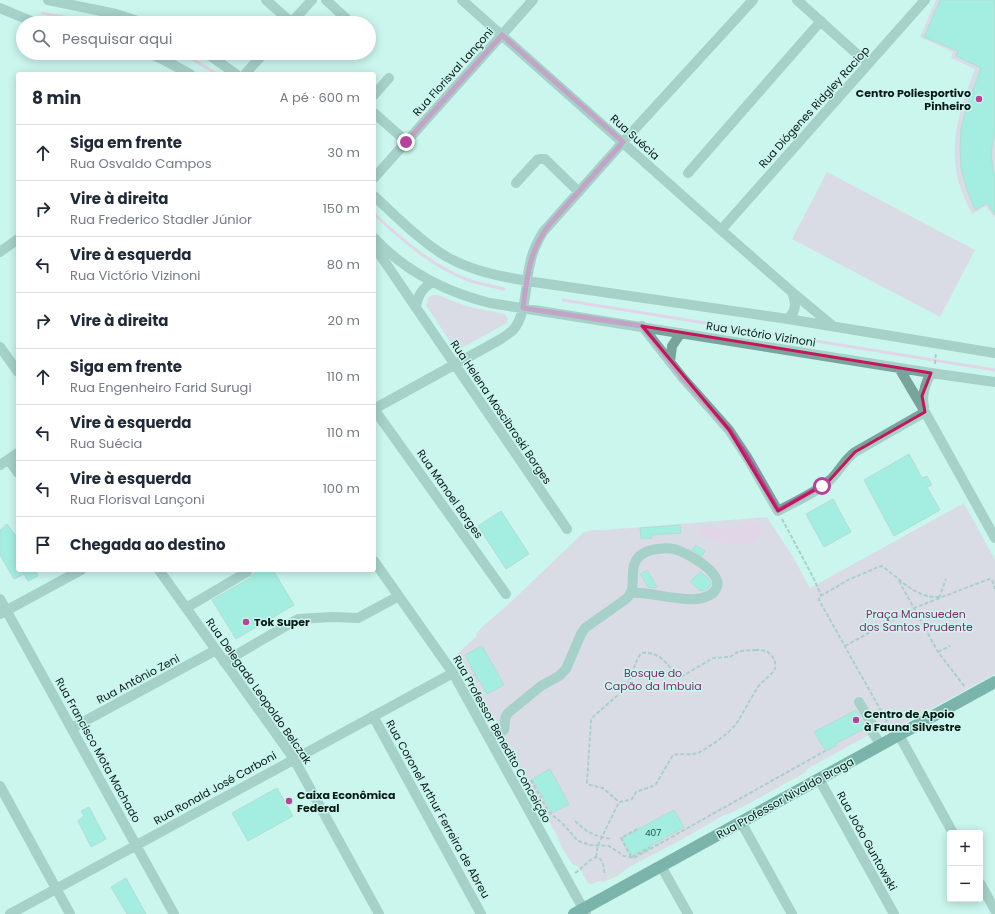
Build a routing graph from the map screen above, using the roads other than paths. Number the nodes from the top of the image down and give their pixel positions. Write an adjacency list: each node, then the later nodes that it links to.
1 (48, 0): 12 (street)
2 (266, 0): 13 (street)
3 (312, 0): 14 (street)
4 (326, 0): 15 (street)
5 (462, 0): 17 (street, Rua Suécia)
6 (533, 0): 17 (street, Rua Florisval Lançoni)
7 (753, 0): 29 (street)
8 (797, 0): 16 (street)
9 (925, 0): 21 (street, Rua Diógenes Ridgley Raciop)
10 (0, 8): 11 (street)
11 (19, 16)
12 (122, 16)
13 (284, 16)
14 (298, 16)
15 (343, 16)
16 (820, 21): 21 (street); 30 (street)
17 (502, 35): 28 (street, Rua Florisval Lançoni); 29 (street, Rua Suécia)
18 (164, 60): 22 (street)
19 (216, 60): 23 (street)
20 (258, 60): 24 (street)
21 (868, 64): 35 (street, Rua Diógenes Ridgley Raciop)
22 (186, 72)
23 (233, 72)
24 (247, 72)
25 (389, 78): 26 (street)
26 (376, 93)
27 (376, 115): 28 (street)
28 (406, 142): 31 (street, Rua Florisval Lançoni)
29 (623, 142): 33 (street); 35 (street, Rua Suécia)
30 (688, 173)
31 (376, 176)
32 (516, 183): 33 (street)
33 (579, 192): 40 (street)
34 (376, 198): 40 (street, Rua Victório Vizinoni)
35 (721, 230): 42 (street, Rua Suécia)
36 (16, 240): 39 (street)
37 (376, 240): 41 (street, Rua Victório Vizinoni)
38 (376, 249): 43 (street, Rua Helena Moscibroski Borges)
39 (0, 252)
40 (527, 281): 44 (street); 45 (street, Rua Victório Vizinoni)
41 (432, 282): 43 (street); 44 (street, Rua Victório Vizinoni)
42 (792, 292): 45 (street); 47 (street, Rua Suécia)
43 (416, 308): 52 (street, Rua Helena Moscibroski Borges)
44 (523, 308): 46 (street, Rua Victório Vizinoni); 52 (street)
45 (788, 319): 47 (street, Rua Victório Vizinoni)
46 (642, 326): 48 (street, Rua Victório Vizinoni); 51 (street)
47 (834, 326): 50 (street, Rua Victório Vizinoni)
48 (682, 333): 51 (street); 53 (street, Rua Victório Vizinoni)
49 (0, 347): 54 (street)
50 (995, 353)
51 (670, 362): 59 (street)
52 (455, 364): 57 (street); 63 (street, Rua Helena Moscibroski Borges)
53 (899, 368): 55 (street, Rua Victório Vizinoni); 59 (street)
54 (16, 369)
55 (933, 371): 56 (street, Rua Victório Vizinoni); 59 (street)
56 (995, 382)
57 (376, 408)
58 (376, 412): 70 (street, Rua Manoel Borges)
59 (925, 412): 64 (street)
60 (16, 454): 61 (street)
61 (4, 462): 62 (street)
62 (16, 471)
63 (567, 529)
64 (995, 538)
65 (376, 564): 71 (street, Rua Professor Benedito Conceição)
66 (77, 572): 74 (street)
67 (160, 572): 73 (street, Rua Delegado Leopoldo Belczak)
68 (247, 572): 73 (street)
69 (631, 593): 69 (street); 83 (street)
70 (506, 594)
71 (399, 596): 76 (street); 77 (street, Rua Professor Benedito Conceição)
72 (0, 599): 74 (street, Rua Francisco Mota Machado)
73 (186, 608): 75 (street, Rua Delegado Leopoldo Belczak)
74 (3, 613): 81 (street, Rua Francisco Mota Machado)
75 (216, 650): 76 (street, Rua Delegado Leopoldo Belczak); 81 (street, Rua Antônio Zeni)
76 (224, 662): 85 (street, Rua Delegado Leopoldo Belczak)
77 (453, 672): 80 (street, Rua Ronald José Carboni); 83 (street, Rua Professor Benedito Conceição)
78 (995, 682): 82 (main road, Rua Professor Nivaldo Braga)
79 (859, 702): 84 (street)
80 (373, 716): 85 (street, Rua Ronald José Carboni); 100 (street, Rua Coronel Arthur Ferreira de Abreu)
81 (72, 728): 90 (street, Rua Francisco Mota Machado)
82 (895, 731): 84 (main road, Rua Professor Nivaldo Braga); 89 (street)
83 (490, 739): 95 (street, Rua Professor Benedito Conceição)
84 (881, 745): 86 (main road, Rua Professor Nivaldo Braga)
85 (294, 759): 90 (street, Rua Ronald José Carboni); 99 (street, Rua Delegado Leopoldo Belczak)
86 (819, 779): 88 (main road, Rua Professor Nivaldo Braga); 103 (street, Rua João Guntowski)
87 (0, 786): 93 (street)
88 (741, 822): 91 (main road, Rua Professor Nivaldo Braga); 102 (street)
89 (950, 830)
90 (136, 845): 93 (street, Rua Ronald José Carboni); 98 (street, Rua Francisco Mota Machado)
91 (661, 866): 95 (main road, Rua Professor Nivaldo Braga); 101 (street)
92 (983, 888): 94 (street)
93 (56, 889): 96 (street, Rua Ronald José Carboni); 97 (street)
94 (995, 910)
95 (581, 912)
96 (10, 914)
97 (70, 914)
98 (174, 914)
99 (379, 914)
100 (482, 914)
101 (688, 914)
102 (792, 914)
103 (894, 914)

